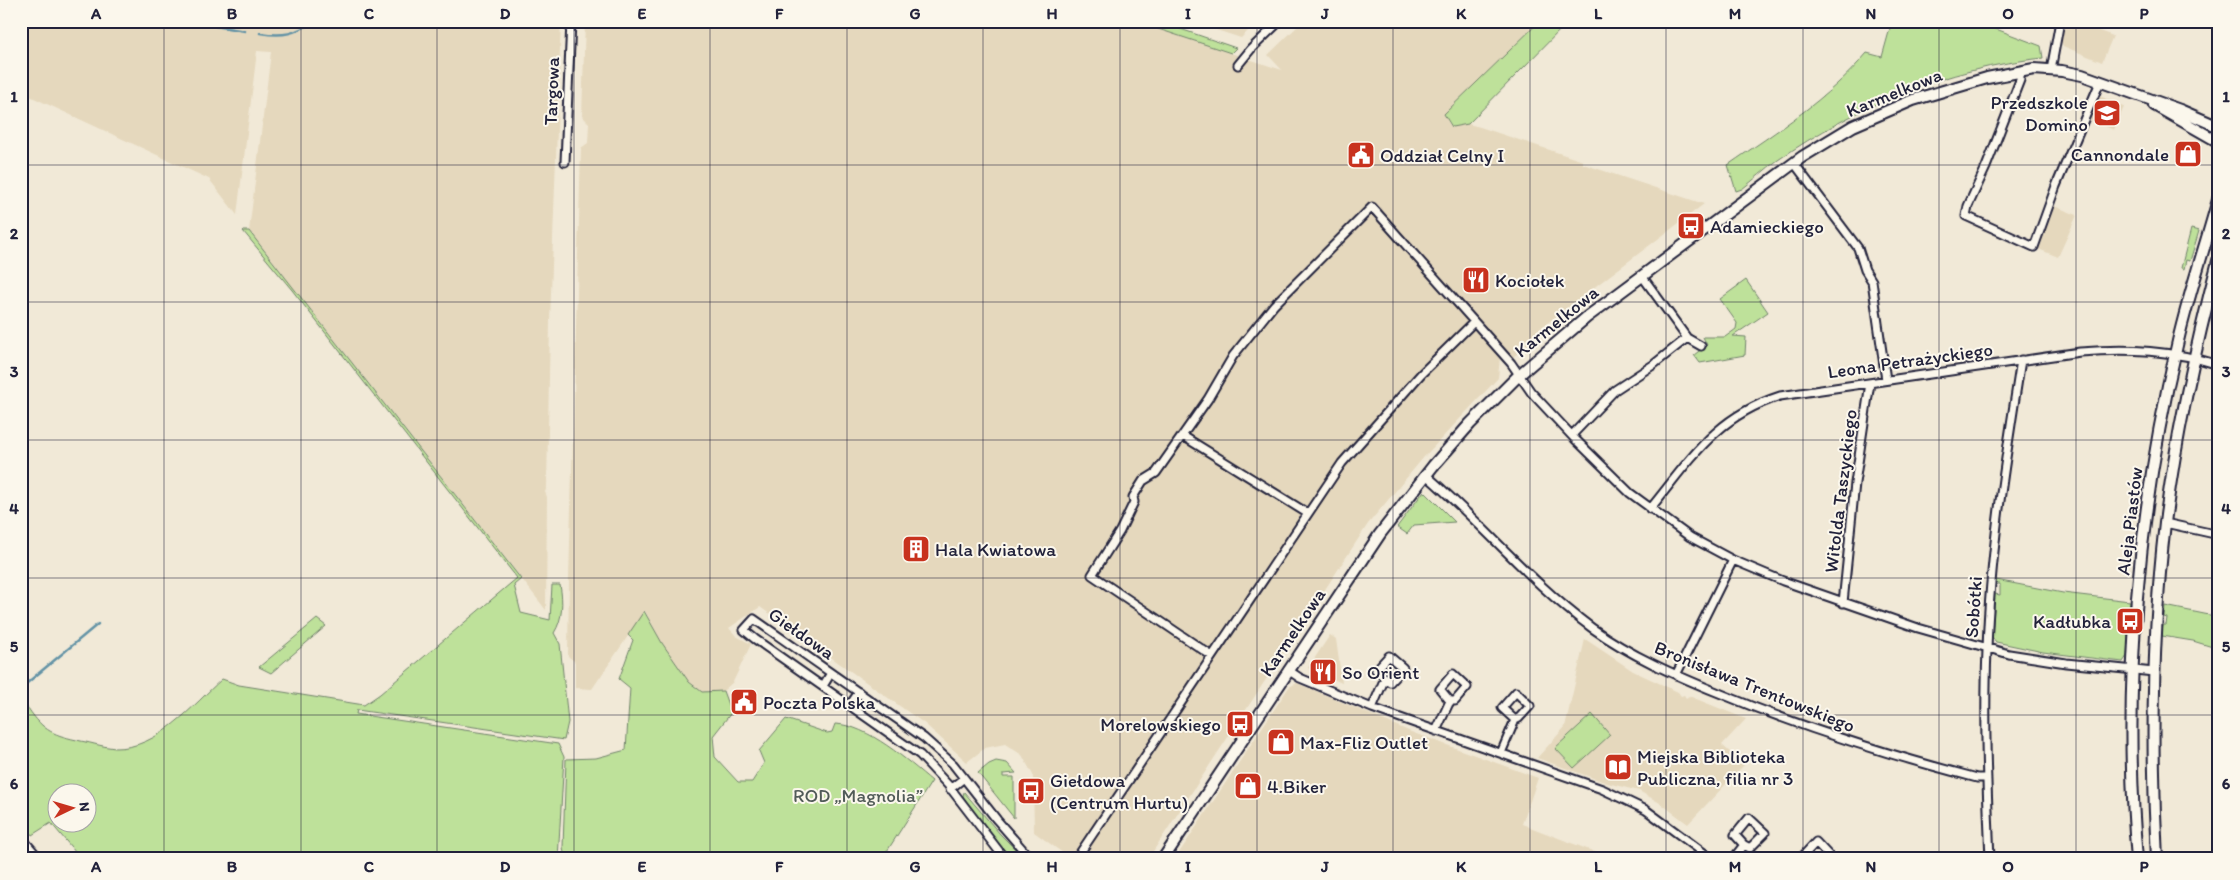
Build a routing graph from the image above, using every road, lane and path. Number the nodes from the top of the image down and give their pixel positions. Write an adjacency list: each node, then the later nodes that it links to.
1 (571, 21): 13 (street, Targowa)
2 (1280, 21): 4 (street)
3 (2060, 21): 5 (street)
4 (1238, 65)
5 (2051, 70): 6 (street, Karmelkowa); 7 (street, Karmelkowa)
6 (2020, 71): 7 (street); 14 (street, Karmelkowa)
7 (2100, 82): 8 (street, Karmelkowa)
8 (2150, 101): 10 (street, Karmelkowa); 12 (street, Karmelkowa)
9 (2219, 120): 10 (street)
10 (2207, 121): 11 (street, Karmelkowa)
11 (2219, 127)
12 (2219, 142)
13 (565, 162)
14 (1794, 163): 17 (street, Karmelkowa); 26 (street)
15 (2219, 196): 21 (street, Aleja Piastów)
16 (2219, 257): 22 (street, Aleja Piastów)
17 (1642, 276): 19 (street); 25 (street, Karmelkowa)
18 (1474, 322): 25 (street); 29 (street); 32 (street)
19 (1687, 338): 20 (street); 28 (street)
20 (1702, 346)
21 (2176, 353): 22 (street, Leona Petrażyckiego); 23 (street, Leona Petrażyckiego); 40 (street, Aleja Piastów)
22 (2194, 357): 24 (street, Leona Petrażyckiego); 33 (street, Aleja Piastów)
23 (2021, 360): 26 (street, Leona Petrażyckiego); 37 (street, Sobótki)
24 (2219, 365)
25 (1518, 375): 28 (street); 30 (street, Karmelkowa)
26 (1886, 380): 27 (street, Leona Petrażyckiego)
27 (1870, 383): 31 (street, Leona Petrażyckiego); 36 (street, Witolda Taszyckiego)
28 (1572, 435): 31 (street)
29 (1183, 436): 32 (street); 38 (street)
30 (1426, 475): 39 (street, Karmelkowa); 43 (street, Bronisława Trentowskiego)
31 (1650, 509): 35 (street)
32 (1307, 513): 38 (street)
33 (2165, 523): 34 (street); 41 (street, Aleja Piastów)
34 (2219, 535)
35 (1733, 560): 36 (street); 43 (street)
36 (1843, 602): 37 (street)
37 (1987, 648): 40 (street); 54 (street, Sobótki)
38 (1212, 656): 61 (street)
39 (1288, 670): 49 (street); 62 (street, Karmelkowa)
40 (2133, 671): 41 (street); 68 (street, Aleja Piastów)
41 (2154, 672): 69 (street, Aleja Piastów)
42 (831, 673): 45 (street); 45 (street, Giełdowa); 46 (street, Giełdowa)
43 (1676, 675): 54 (street, Bronisława Trentowskiego)
44 (1386, 678): 49 (street)
45 (822, 686): 48 (street, Giełdowa)
46 (859, 692): 48 (street); 53 (street, Giełdowa)
47 (1450, 701): 51 (street)
48 (850, 704): 55 (street, Giełdowa)
49 (1372, 708): 51 (street)
50 (1514, 720): 52 (street)
51 (1436, 731): 52 (street)
52 (1501, 753): 63 (street)
53 (964, 778): 55 (street); 60 (street, Giełdowa)
54 (1986, 778): 67 (street, Sobótki)
55 (950, 789): 59 (street, Giełdowa)
56 (21, 837): 58 (street)
57 (1744, 845): 64 (street)
58 (40, 859)
59 (1005, 859)
60 (1032, 859)
61 (1076, 859)
62 (1162, 859)
63 (1712, 859)
64 (1733, 859)
65 (1804, 859): 66 (street)
66 (1828, 859)
67 (1990, 859)
68 (2137, 859)
69 (2157, 859)

